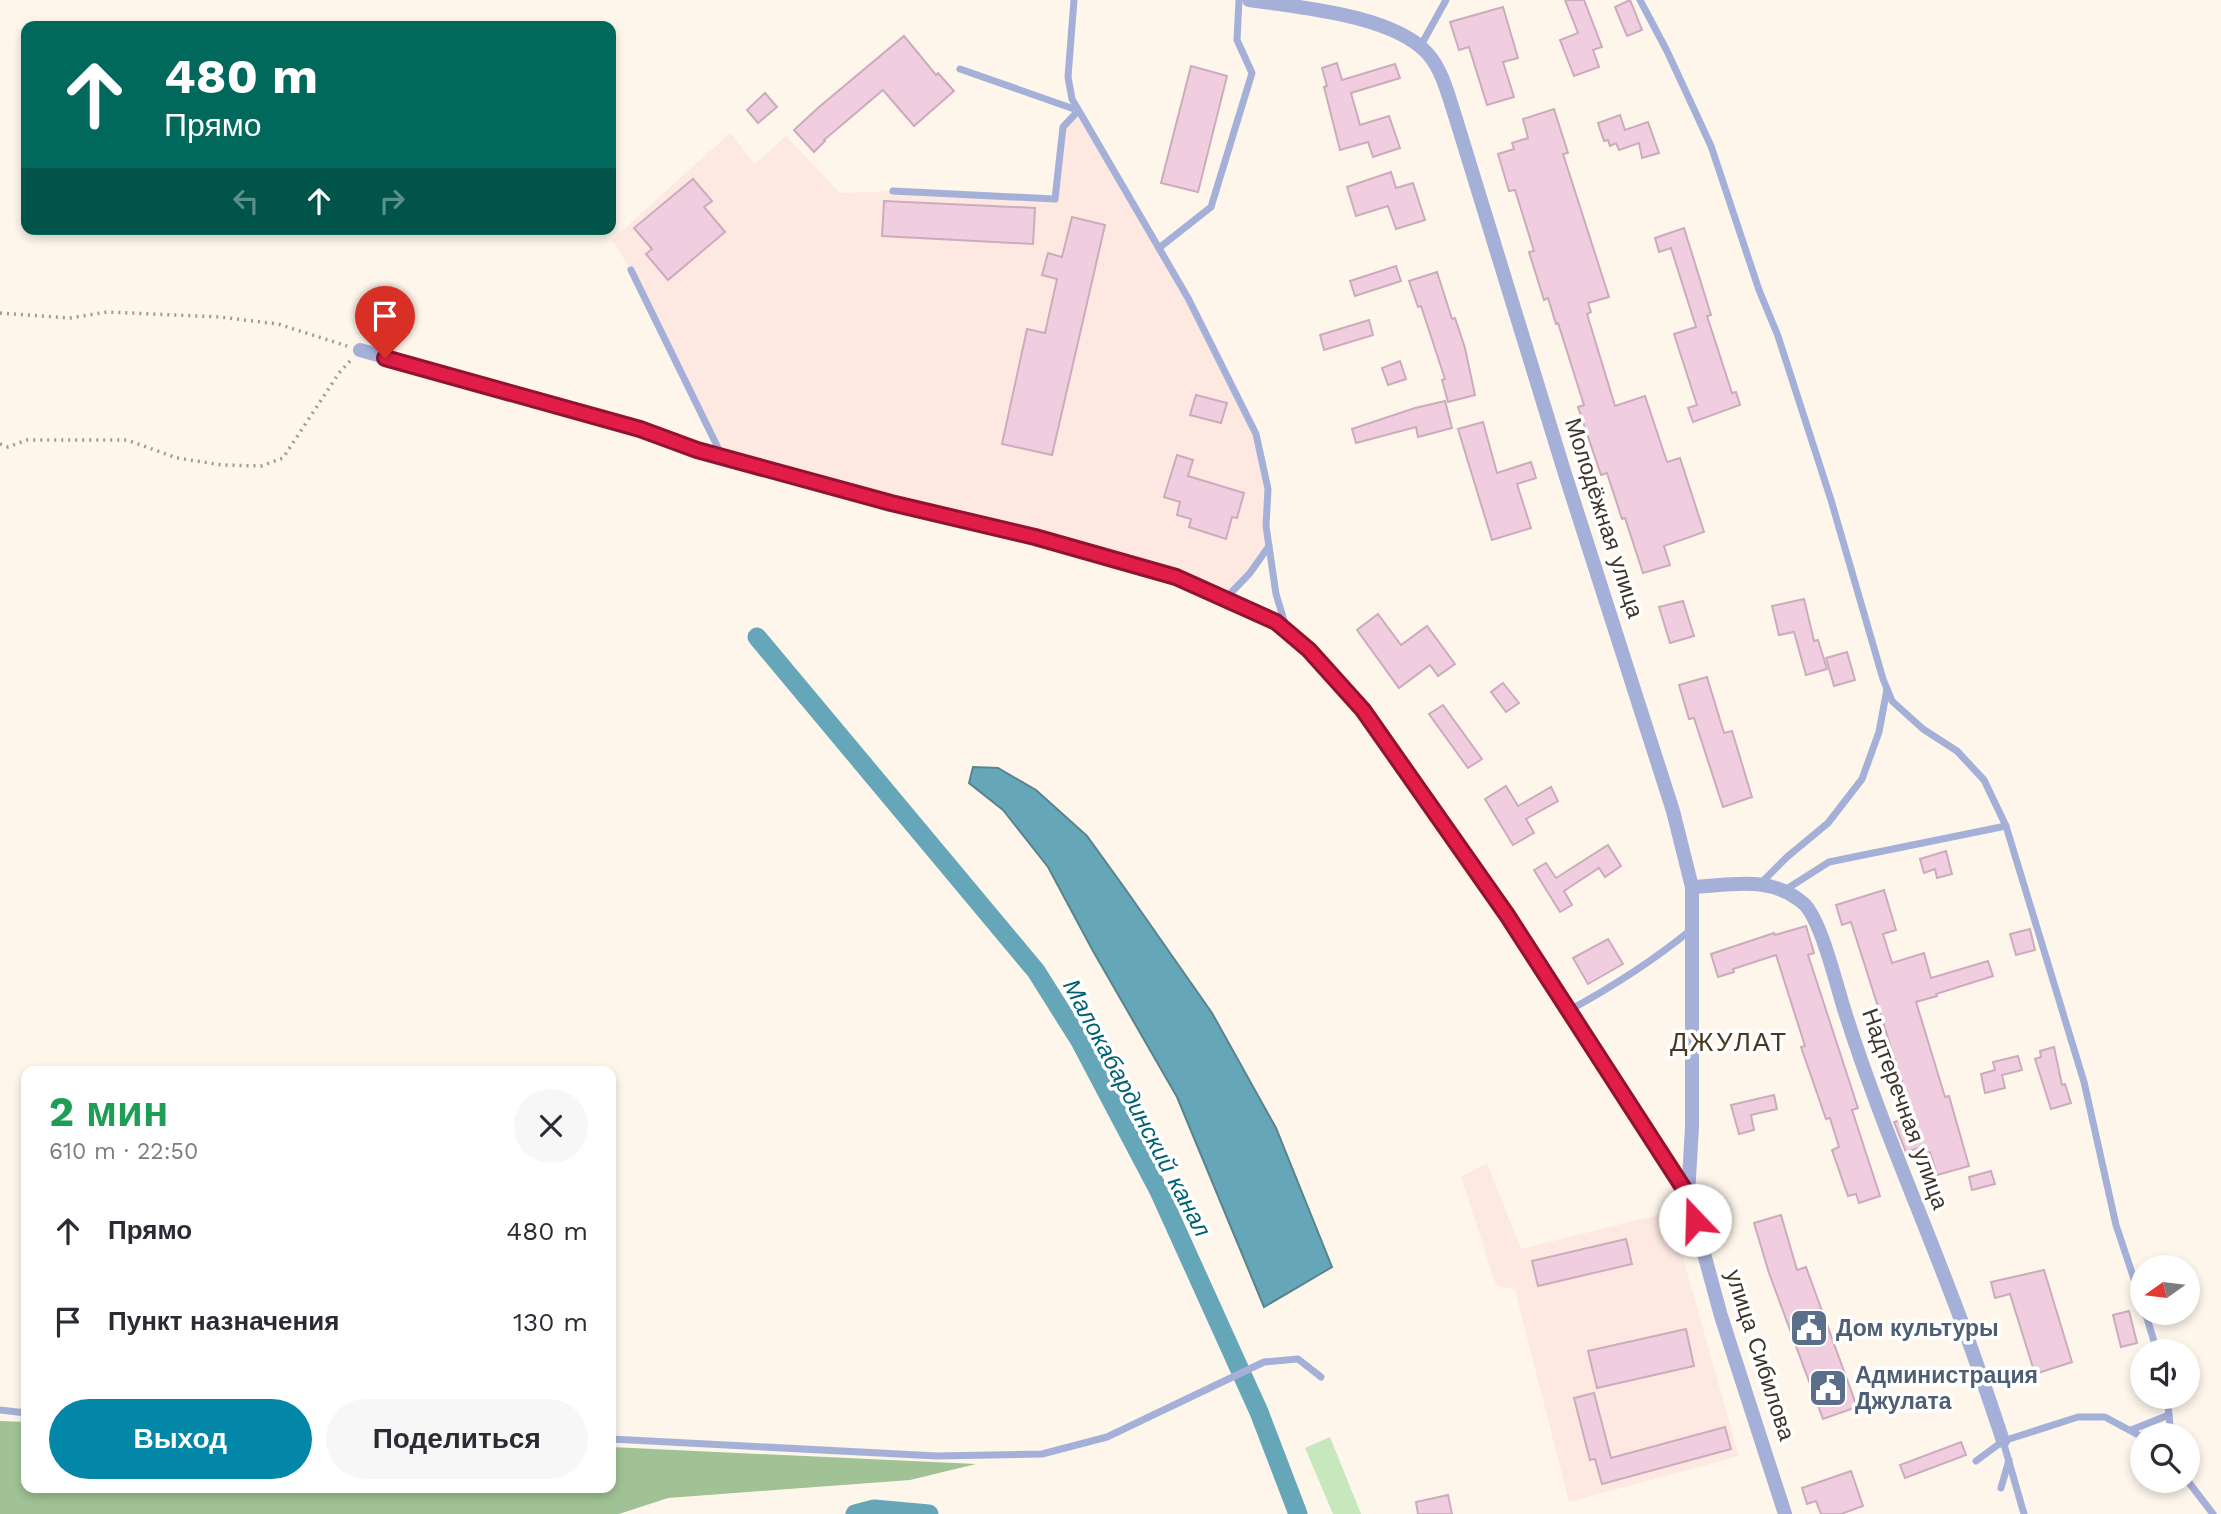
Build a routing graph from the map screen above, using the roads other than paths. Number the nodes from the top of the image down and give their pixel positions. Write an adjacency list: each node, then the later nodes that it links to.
1 (1073, 0): 8 (lane)
2 (1239, 0): 10 (lane)
3 (1249, 0): 6 (street, Молодёжная улица)
4 (1446, 0): 6 (lane)
5 (1640, 0): 17 (lane)
6 (1420, 47): 20 (street, Молодёжная улица)
7 (960, 69): 8 (lane)
8 (1078, 111): 9 (lane); 10 (lane)
9 (893, 191)
10 (1159, 248): 14 (lane)
11 (631, 270): 13 (lane)
12 (360, 350): 13 (street, улица Сибилова)
13 (723, 457): 15 (street, улица Сибилова)
14 (1269, 546): 15 (lane); 16 (lane)
15 (1226, 598): 16 (street, улица Сибилова)
16 (1287, 631): 23 (street, улица Сибилова)
17 (1887, 688): 18 (lane); 19 (lane)
18 (2006, 826): 21 (lane); 25 (lane)
19 (1761, 883): 20 (street, Надтеречная улица); 21 (street, Надтеречная улица)
20 (1692, 887): 22 (street, Молодёжная улица)
21 (1785, 890): 35 (street, Надтеречная улица)
22 (1692, 928): 23 (lane); 24 (street, Молодёжная улица)
23 (1568, 1011): 24 (street, улица Сибилова)
24 (1688, 1195): 40 (street, улица Сибилова)
25 (2130, 1267)
26 (1321, 1377): 34 (lane)
27 (2168, 1409): 30 (lane)
28 (0, 1410): 29 (lane)
29 (21, 1412)
30 (2169, 1415): 31 (lane); 32 (lane)
31 (2149, 1423)
32 (2170, 1423)
33 (2130, 1430): 35 (lane)
34 (616, 1439)
35 (2003, 1441): 36 (lane); 37 (lane)
36 (2009, 1459): 38 (lane); 41 (lane)
37 (1976, 1461)
38 (2001, 1489)
39 (2197, 1493): 42 (lane)
40 (1785, 1514)
41 (2024, 1514)
42 (2213, 1514)

